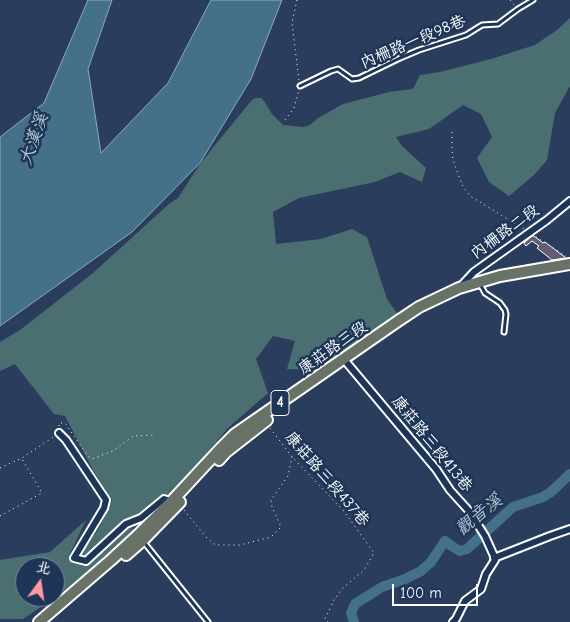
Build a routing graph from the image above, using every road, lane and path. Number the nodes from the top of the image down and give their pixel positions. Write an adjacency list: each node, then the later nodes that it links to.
1 (297, 0): 5 (path)
2 (510, 0): 4 (path)
3 (533, 0): 4 (lane, 內柵路一段98巷)
4 (518, 9): 5 (lane, 內柵路一段98巷)
5 (300, 86): 6 (path)
6 (285, 120)
7 (452, 132): 9 (path)
8 (570, 202): 9 (street, 內柵路二段)
9 (529, 232): 10 (path); 14 (street, 內柵路二段)
10 (570, 259)
11 (570, 264): 13 (main road, 康莊路三段 / 4)
12 (570, 271): 13 (main road, 康莊路三段 / 4)
13 (480, 284): 14 (main road, 康莊路三段 / 4); 15 (lane); 16 (main road, 康莊路三段 / 4)
14 (459, 288): 21 (main road, 康莊路三段 / 4)
15 (504, 332)
16 (347, 363): 17 (main road, 康莊路三段 / 4); 25 (street, 康莊路三段413巷)
17 (264, 422): 19 (path, 康莊路三段437巷); 21 (main road, 康莊路三段 / 4)
18 (59, 433): 21 (street)
19 (292, 457): 21 (path); 29 (path, 康莊路三段437巷)
20 (22, 458): 22 (path)
21 (175, 502): 24 (main road, 康莊路三段 / 4); 26 (main road, 康莊路三段 / 4)
22 (0, 516)
23 (570, 529): 25 (street)
24 (142, 541): 27 (main road, 康莊路三段 / 4); 28 (lane)
25 (494, 558): 30 (street)
26 (39, 622)
27 (48, 622)
28 (208, 622)
29 (328, 622)
30 (453, 622)

